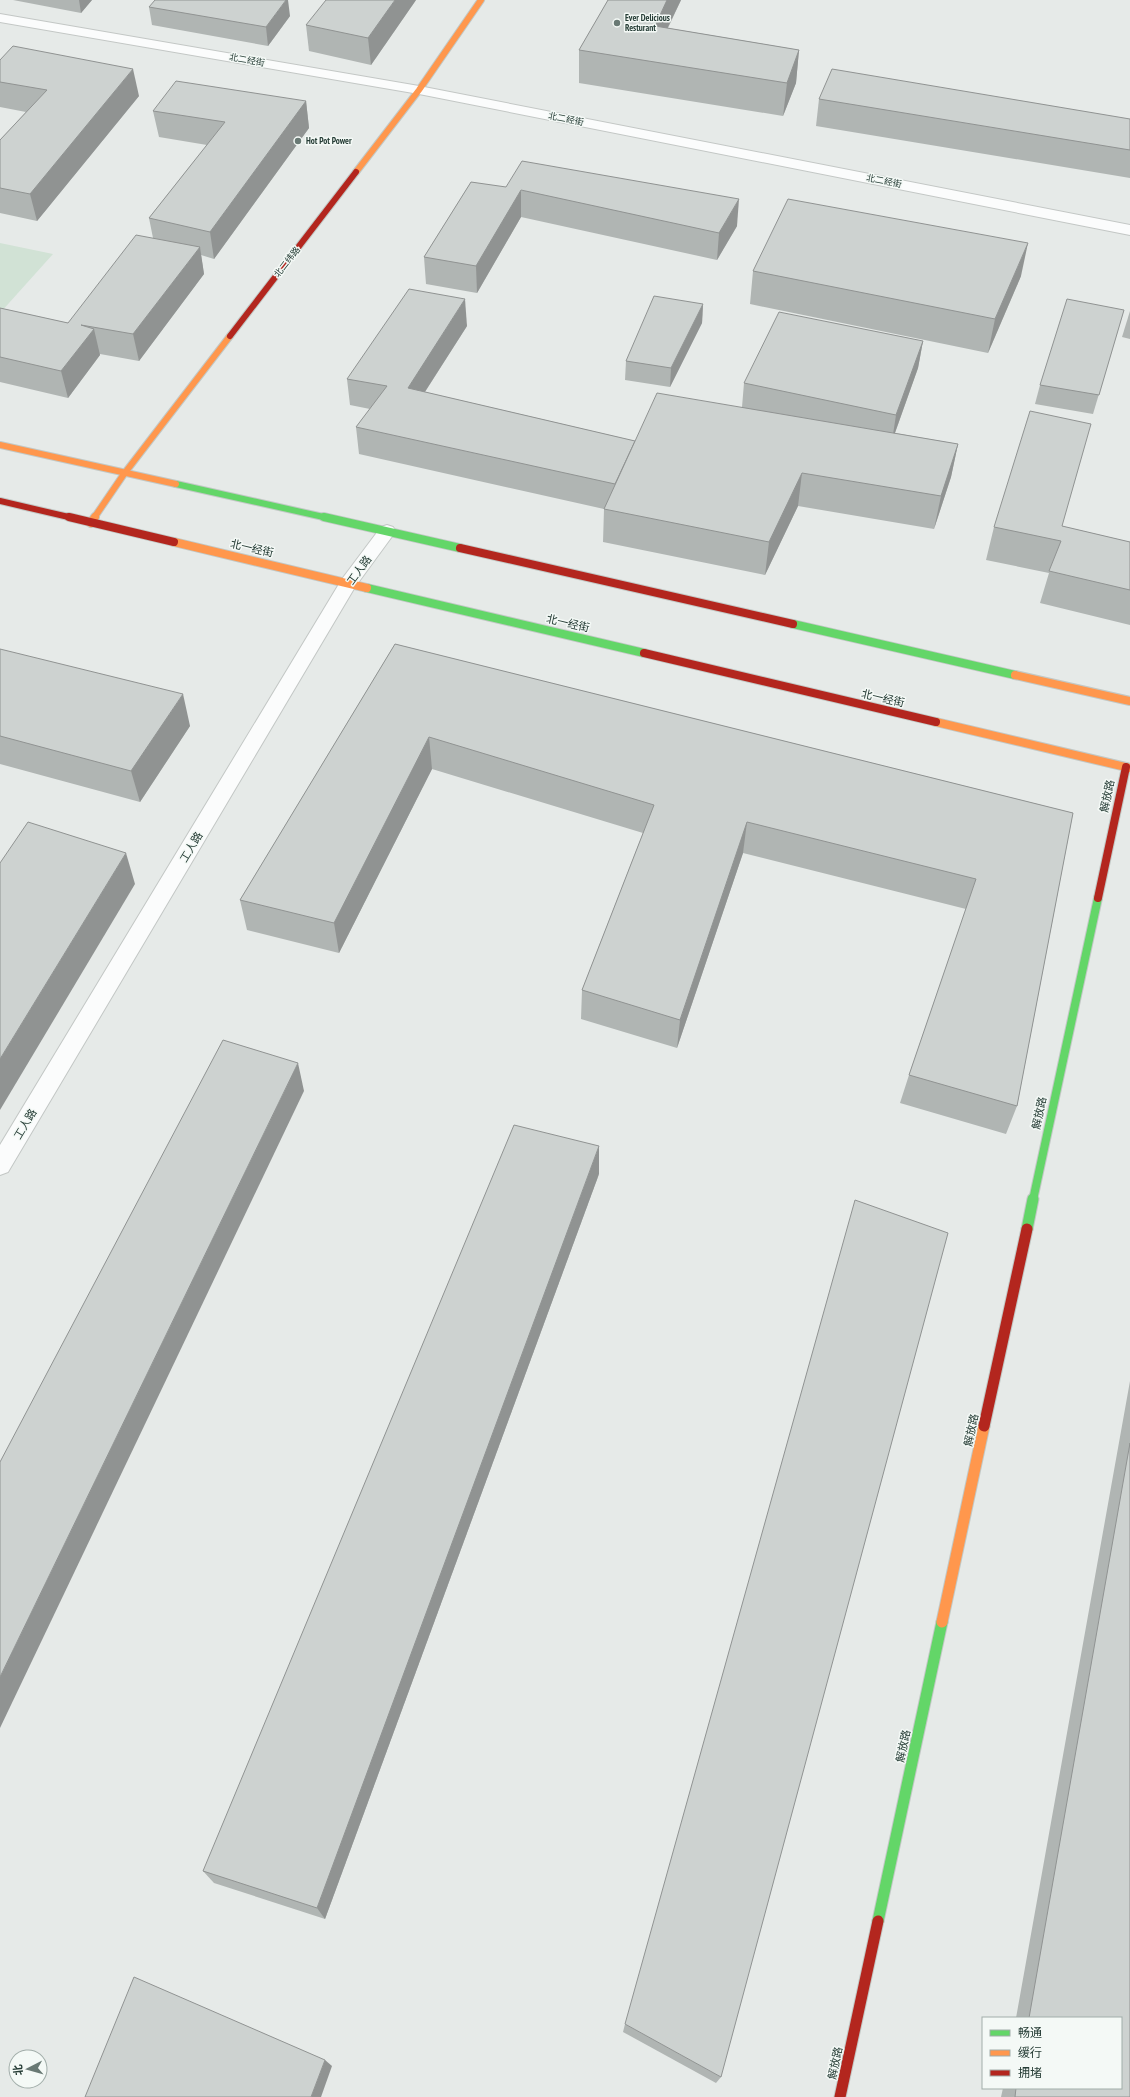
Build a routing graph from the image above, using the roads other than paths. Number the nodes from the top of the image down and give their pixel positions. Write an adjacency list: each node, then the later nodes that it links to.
1 (481, 0): 3 (main road, 北二纬路)
2 (0, 18): 3 (street, 北二经街)
3 (419, 90): 4 (street, 北二经街); 6 (main road, 北二纬路)
4 (1130, 230)
5 (0, 445): 6 (main road)
6 (124, 474): 8 (main road, 北二纬路); 9 (main road)
7 (0, 501): 8 (main road, 北一经街)
8 (91, 523): 10 (main road, 北一经街)
9 (387, 531): 10 (street, 工人路); 11 (main road)
10 (348, 583): 12 (main road, 北一经街); 13 (street, 工人路)
11 (1130, 701)
12 (1128, 768): 14 (main road, 解放路)
13 (0, 1165)
14 (840, 2097)

